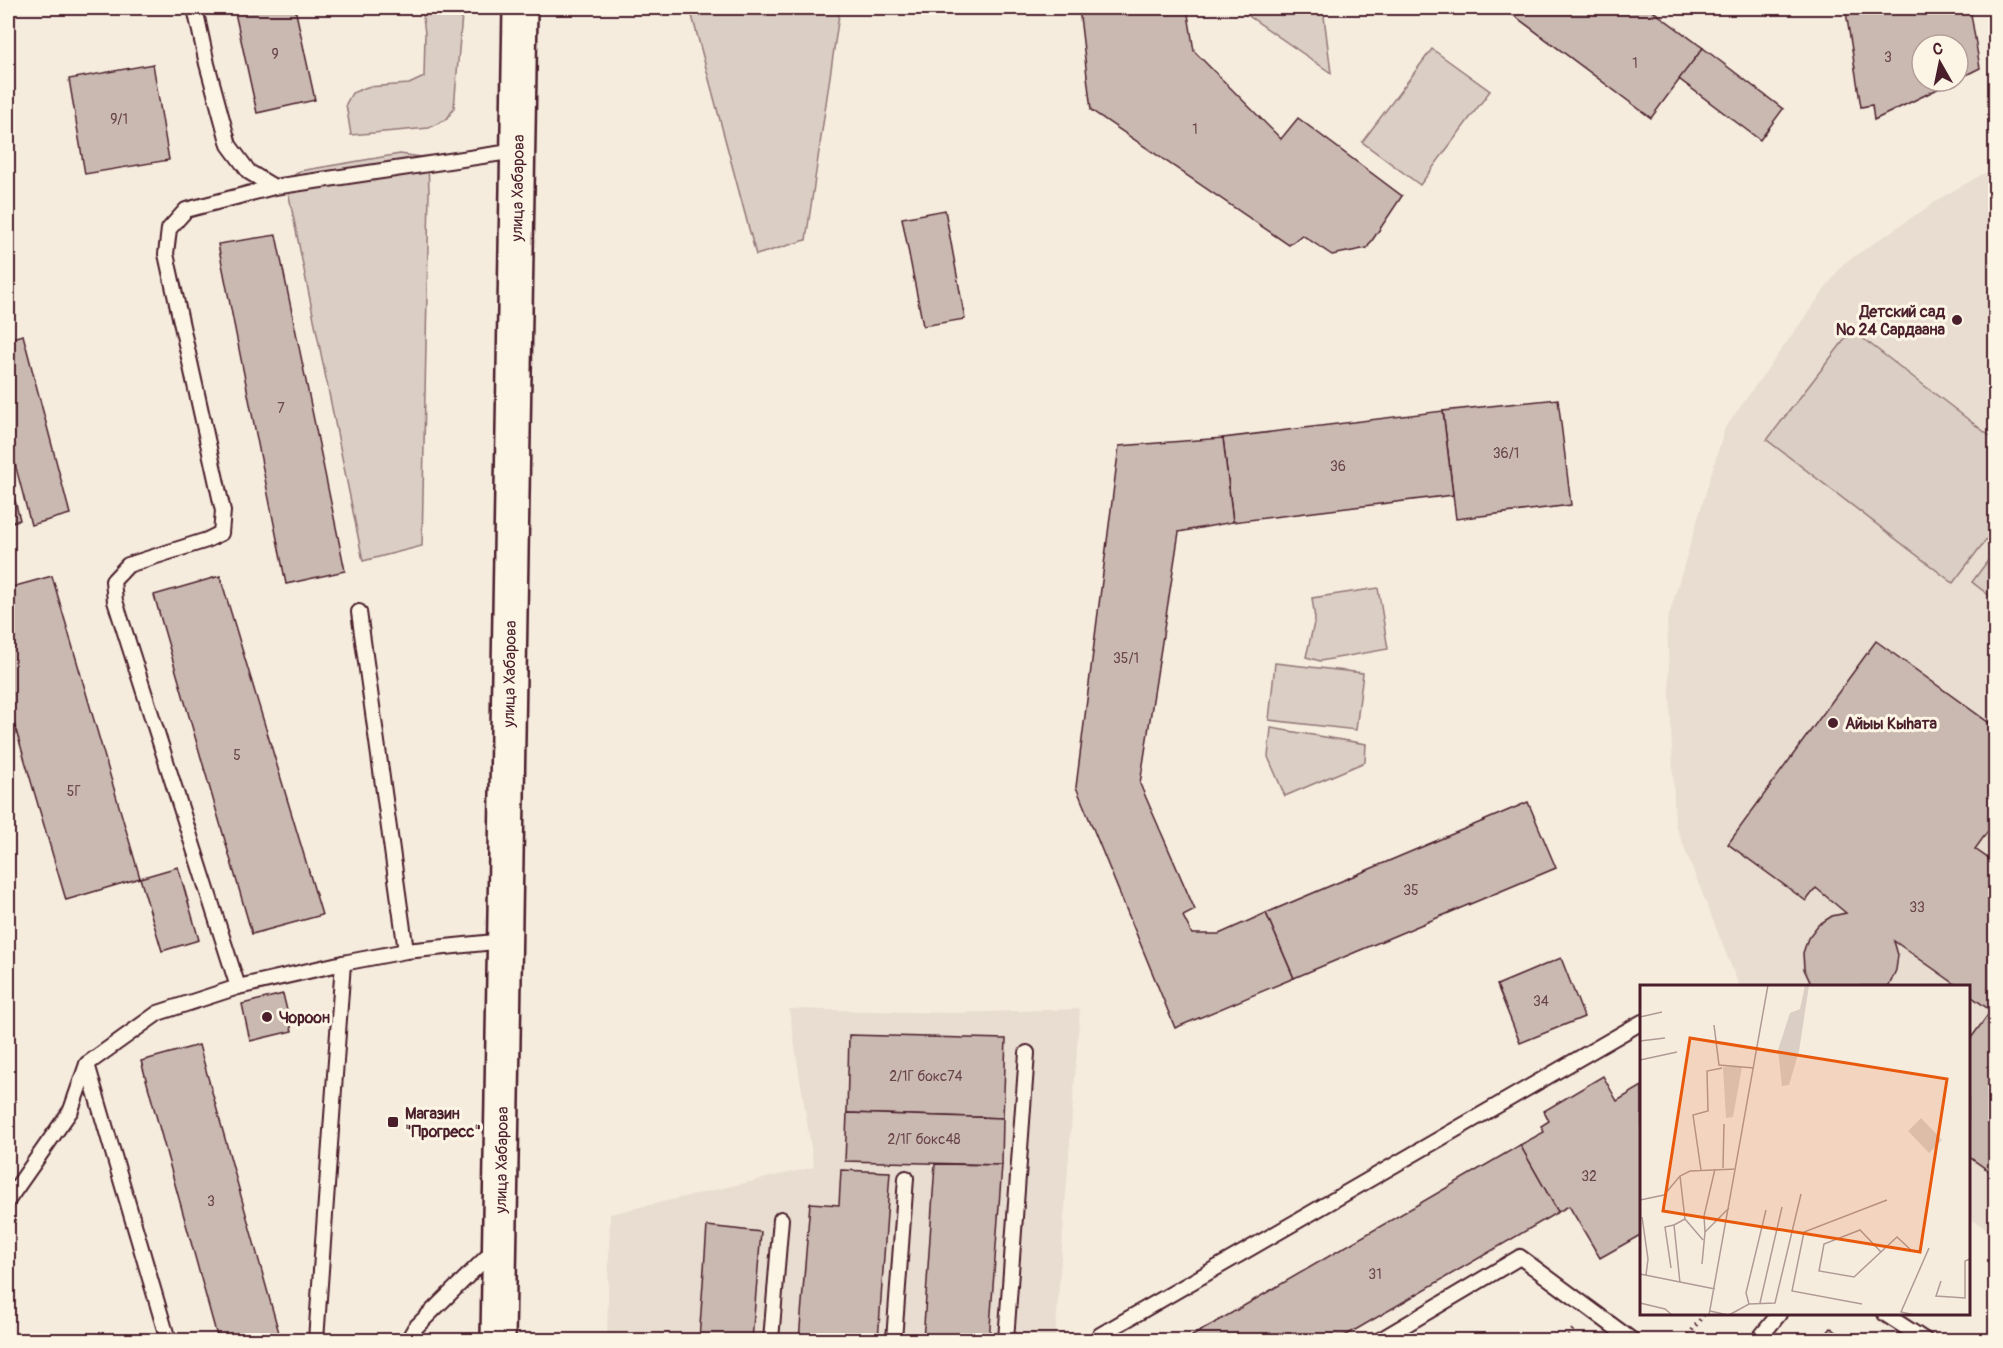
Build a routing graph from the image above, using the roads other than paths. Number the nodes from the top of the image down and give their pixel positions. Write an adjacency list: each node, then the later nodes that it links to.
1 (195, 8): 4 (lane)
2 (520, 8): 3 (main road, улица Хабарова)
3 (517, 151): 4 (lane); 6 (main road, улица Хабарова)
4 (274, 187): 9 (lane)
5 (359, 612): 7 (lane)
6 (504, 941): 7 (lane); 16 (main road, улица Хабарова)
7 (406, 951): 8 (lane)
8 (343, 963): 9 (lane); 20 (lane)
9 (238, 987): 12 (lane)
10 (1640, 1023): 26 (lane)
11 (1027, 1053): 25 (lane)
12 (87, 1064): 14 (lane); 19 (lane)
13 (906, 1178): 24 (lane)
14 (8, 1200)
15 (781, 1219): 23 (lane)
16 (499, 1245): 21 (lane); 22 (main road, улица Хабарова)
17 (1778, 1315): 29 (lane)
18 (1886, 1315): 30 (lane)
19 (168, 1341)
20 (316, 1341)
21 (408, 1341)
22 (498, 1341)
23 (771, 1341)
24 (894, 1341)
25 (1006, 1341)
26 (1100, 1341)
27 (1380, 1341): 28 (lane)
28 (1632, 1341)
29 (1758, 1341)
30 (1925, 1341)

